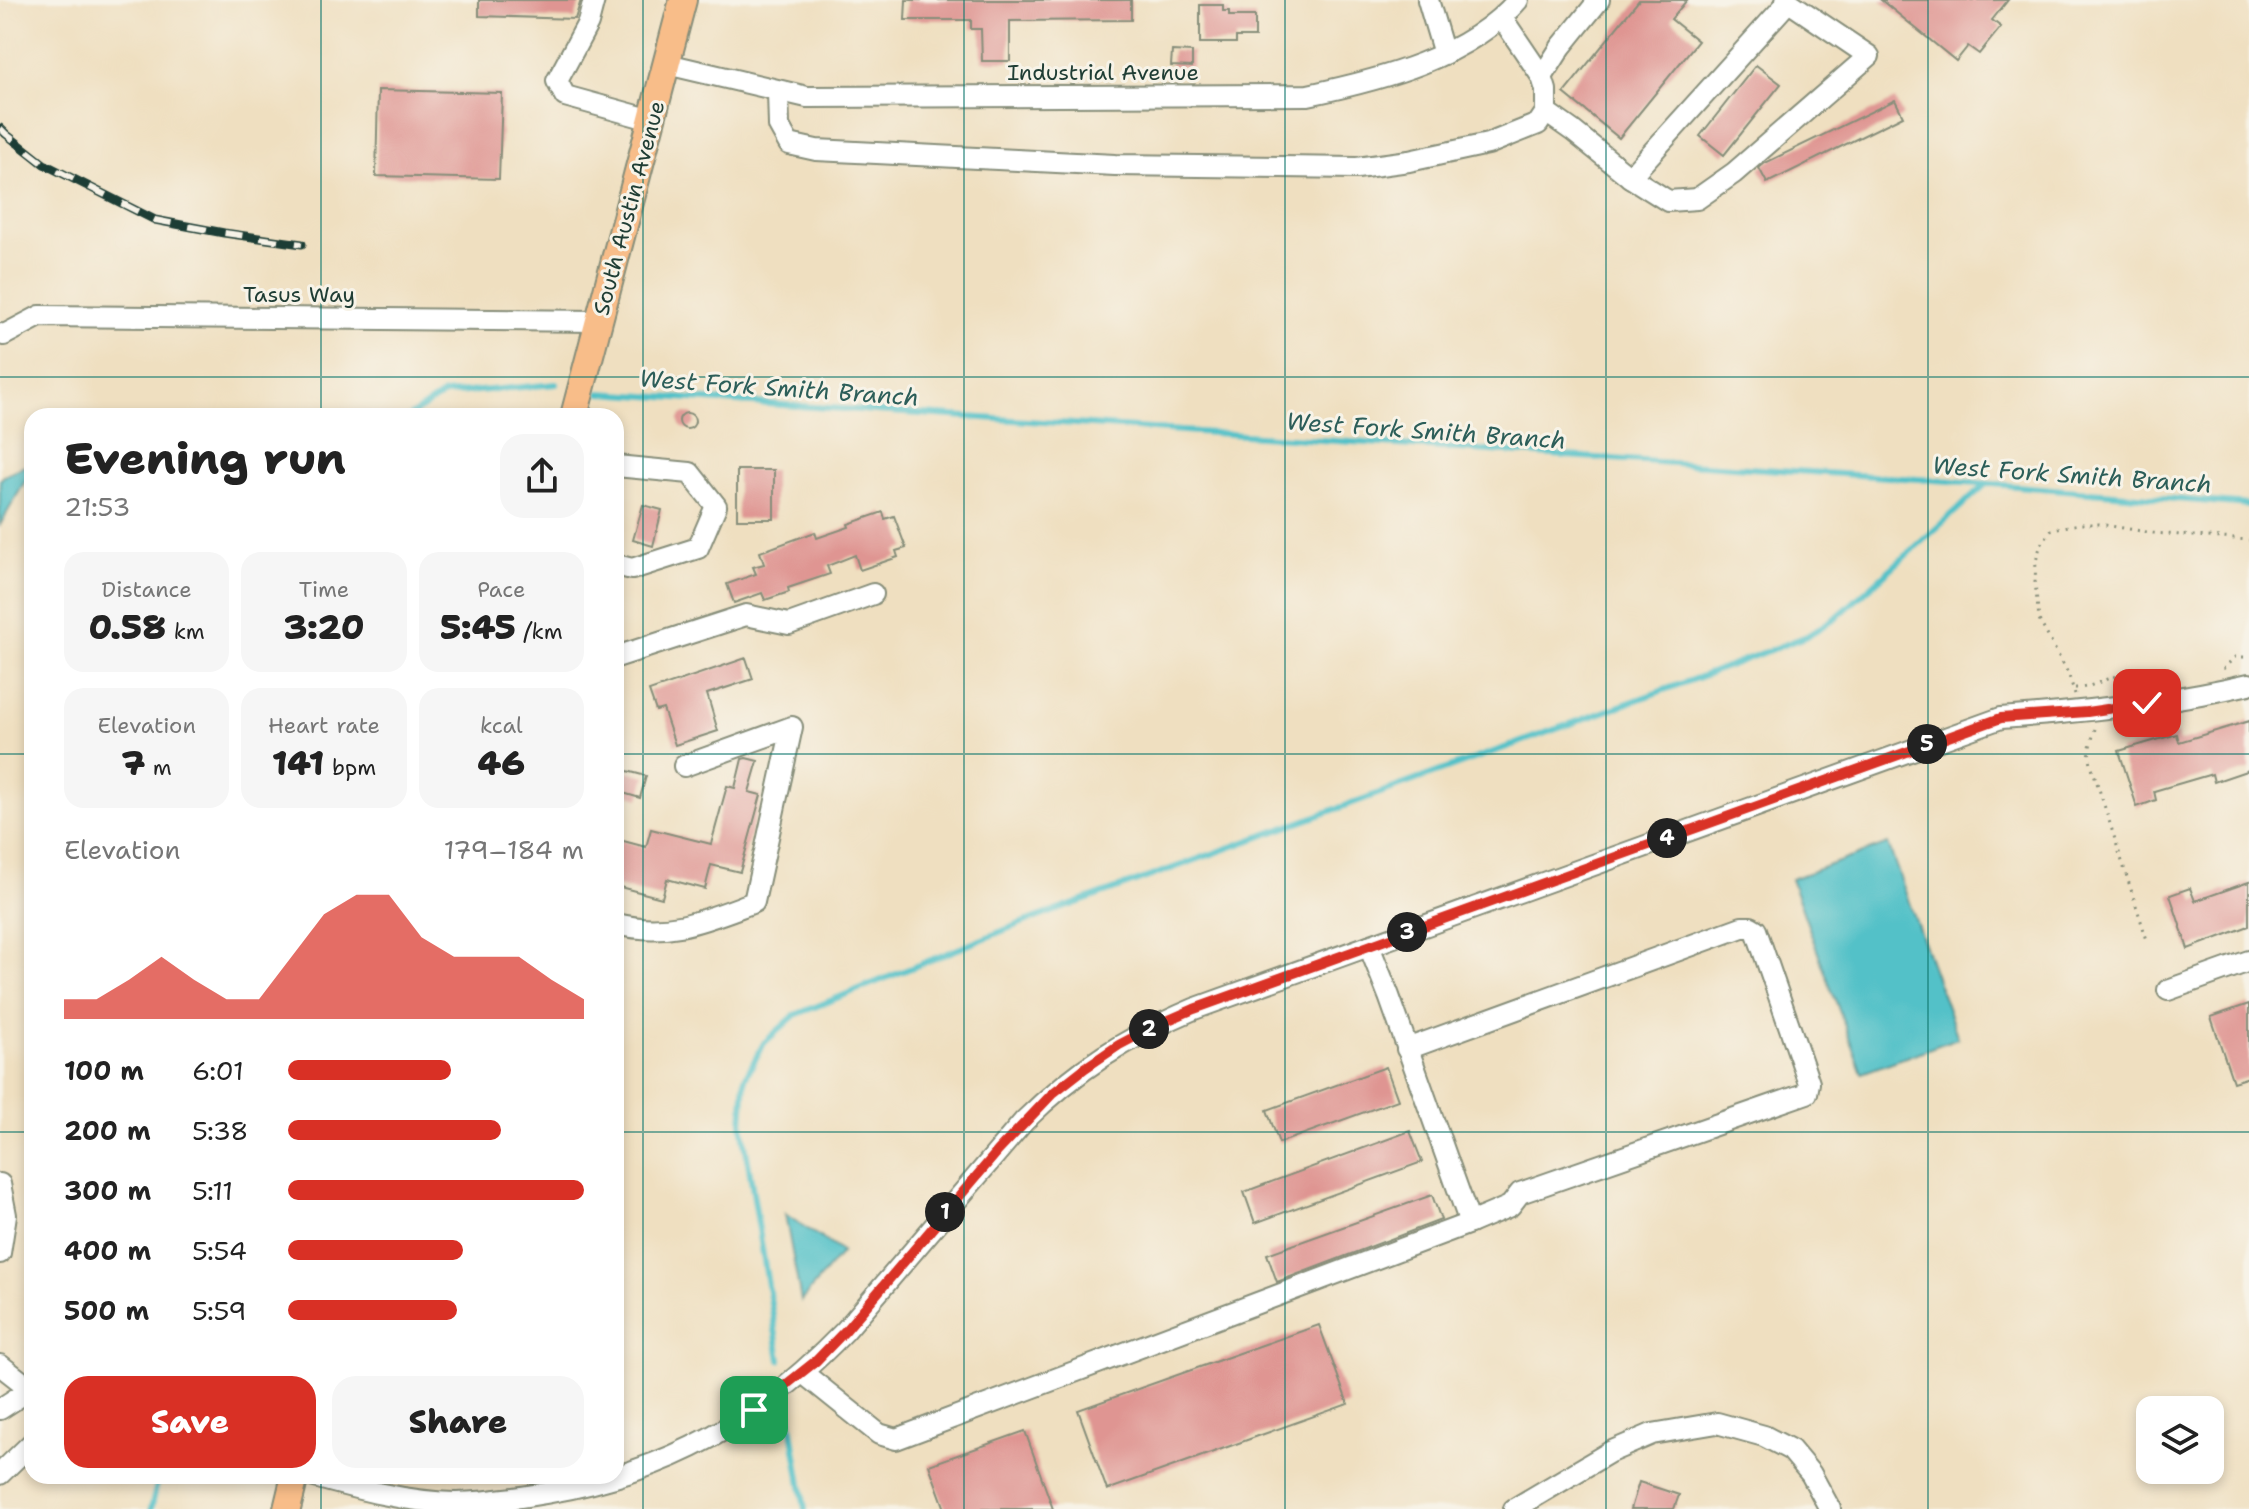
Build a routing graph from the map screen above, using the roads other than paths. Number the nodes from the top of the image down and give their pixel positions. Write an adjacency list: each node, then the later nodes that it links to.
1 (594, 0): 13 (street)
2 (683, 0): 9 (main road, South Austin Avenue)
3 (1428, 0): 8 (street)
4 (1518, 0): 7 (street, Industrial Avenue)
5 (1599, 0): 10 (street)
6 (1787, 1): 14 (street); 14 (street)
7 (1502, 18): 8 (street, Industrial Avenue); 10 (street)
8 (1444, 54): 11 (street, Industrial Avenue)
9 (667, 64): 11 (street, Industrial Avenue); 13 (main road, South Austin Avenue)
10 (1542, 77): 12 (street)
11 (778, 91): 12 (street)
12 (1546, 112): 14 (street)
13 (652, 120): 15 (main road, South Austin Avenue)
14 (1630, 177)
15 (598, 321): 16 (street, Tasus Way); 17 (main road, South Austin Avenue)
16 (2, 334)
17 (577, 408)
18 (624, 467): 19 (street)
19 (624, 567)
20 (873, 594): 21 (street)
21 (624, 654)
22 (2249, 684): 25 (street)
23 (684, 766): 24 (street)
24 (624, 926)
25 (1369, 946): 28 (street); 33 (street)
26 (2249, 961): 27 (street)
27 (2168, 990)
28 (1407, 1049): 30 (street); 30 (street)
29 (0, 1184): 31 (street)
30 (1470, 1223): 33 (street)
31 (0, 1253)
32 (0, 1365): 34 (street)
33 (803, 1373): 39 (street)
34 (24, 1384)
35 (24, 1395): 36 (street)
36 (0, 1409)
37 (24, 1451): 38 (street)
38 (0, 1474)
39 (624, 1476)
40 (293, 1484): 44 (main road)
41 (341, 1484): 43 (street)
42 (592, 1484): 43 (street)
43 (431, 1505)
44 (287, 1509)
45 (1514, 1509): 46 (street)
46 (1830, 1509)

